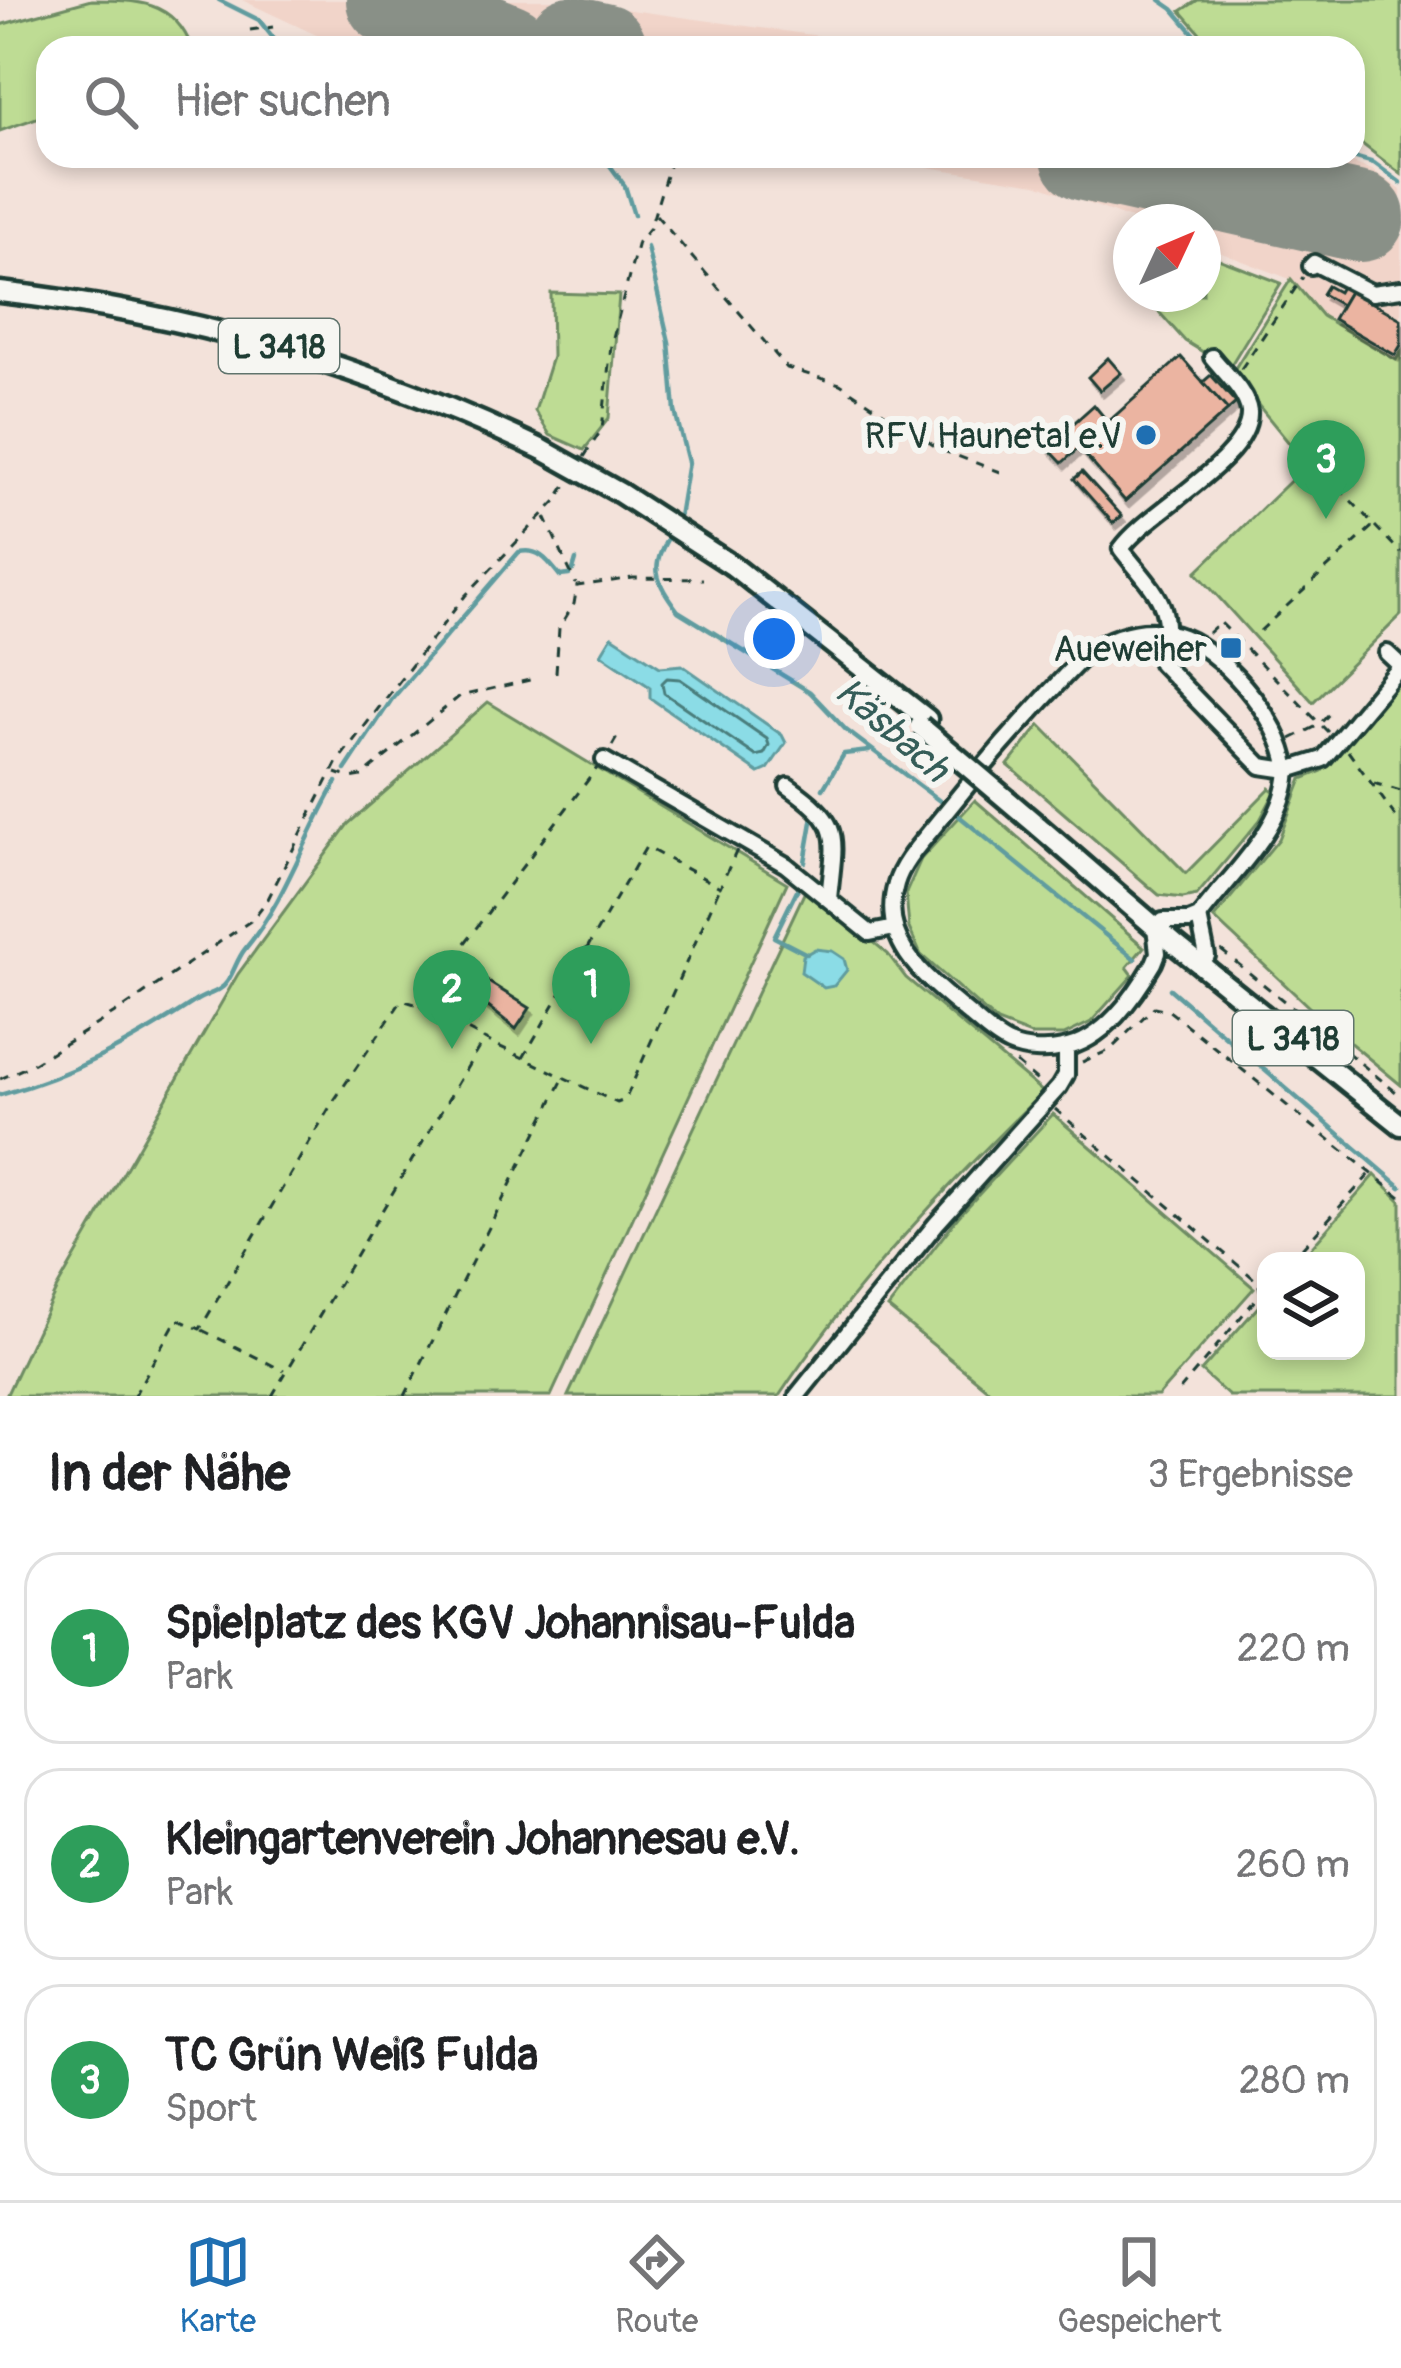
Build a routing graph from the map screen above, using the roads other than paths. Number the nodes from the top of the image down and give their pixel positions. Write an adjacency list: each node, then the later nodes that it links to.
1 (1311, 266): 2 (street)
2 (1401, 289)
3 (0, 292): 15 (main road, L 3418, bridge)
4 (1212, 357): 6 (street)
5 (1108, 534): 6 (street)
6 (1122, 547): 7 (street)
7 (1169, 633): 11 (street); 11 (street); 16 (street)
8 (1387, 653): 9 (street)
9 (1401, 666): 11 (street)
10 (604, 760): 13 (street)
11 (1288, 770): 14 (street)
12 (788, 786): 13 (street)
13 (829, 899): 16 (street)
14 (1199, 917): 15 (street); 17 (street)
15 (1159, 924): 17 (main road, L 3418); 18 (street)
16 (895, 928): 19 (street)
17 (1199, 957): 18 (street); 20 (main road, L 3418); 21 (main road, L 3418)
18 (1142, 983): 19 (street)
19 (1066, 1048): 22 (street)
20 (1401, 1112)
21 (1401, 1125)
22 (797, 1396)

